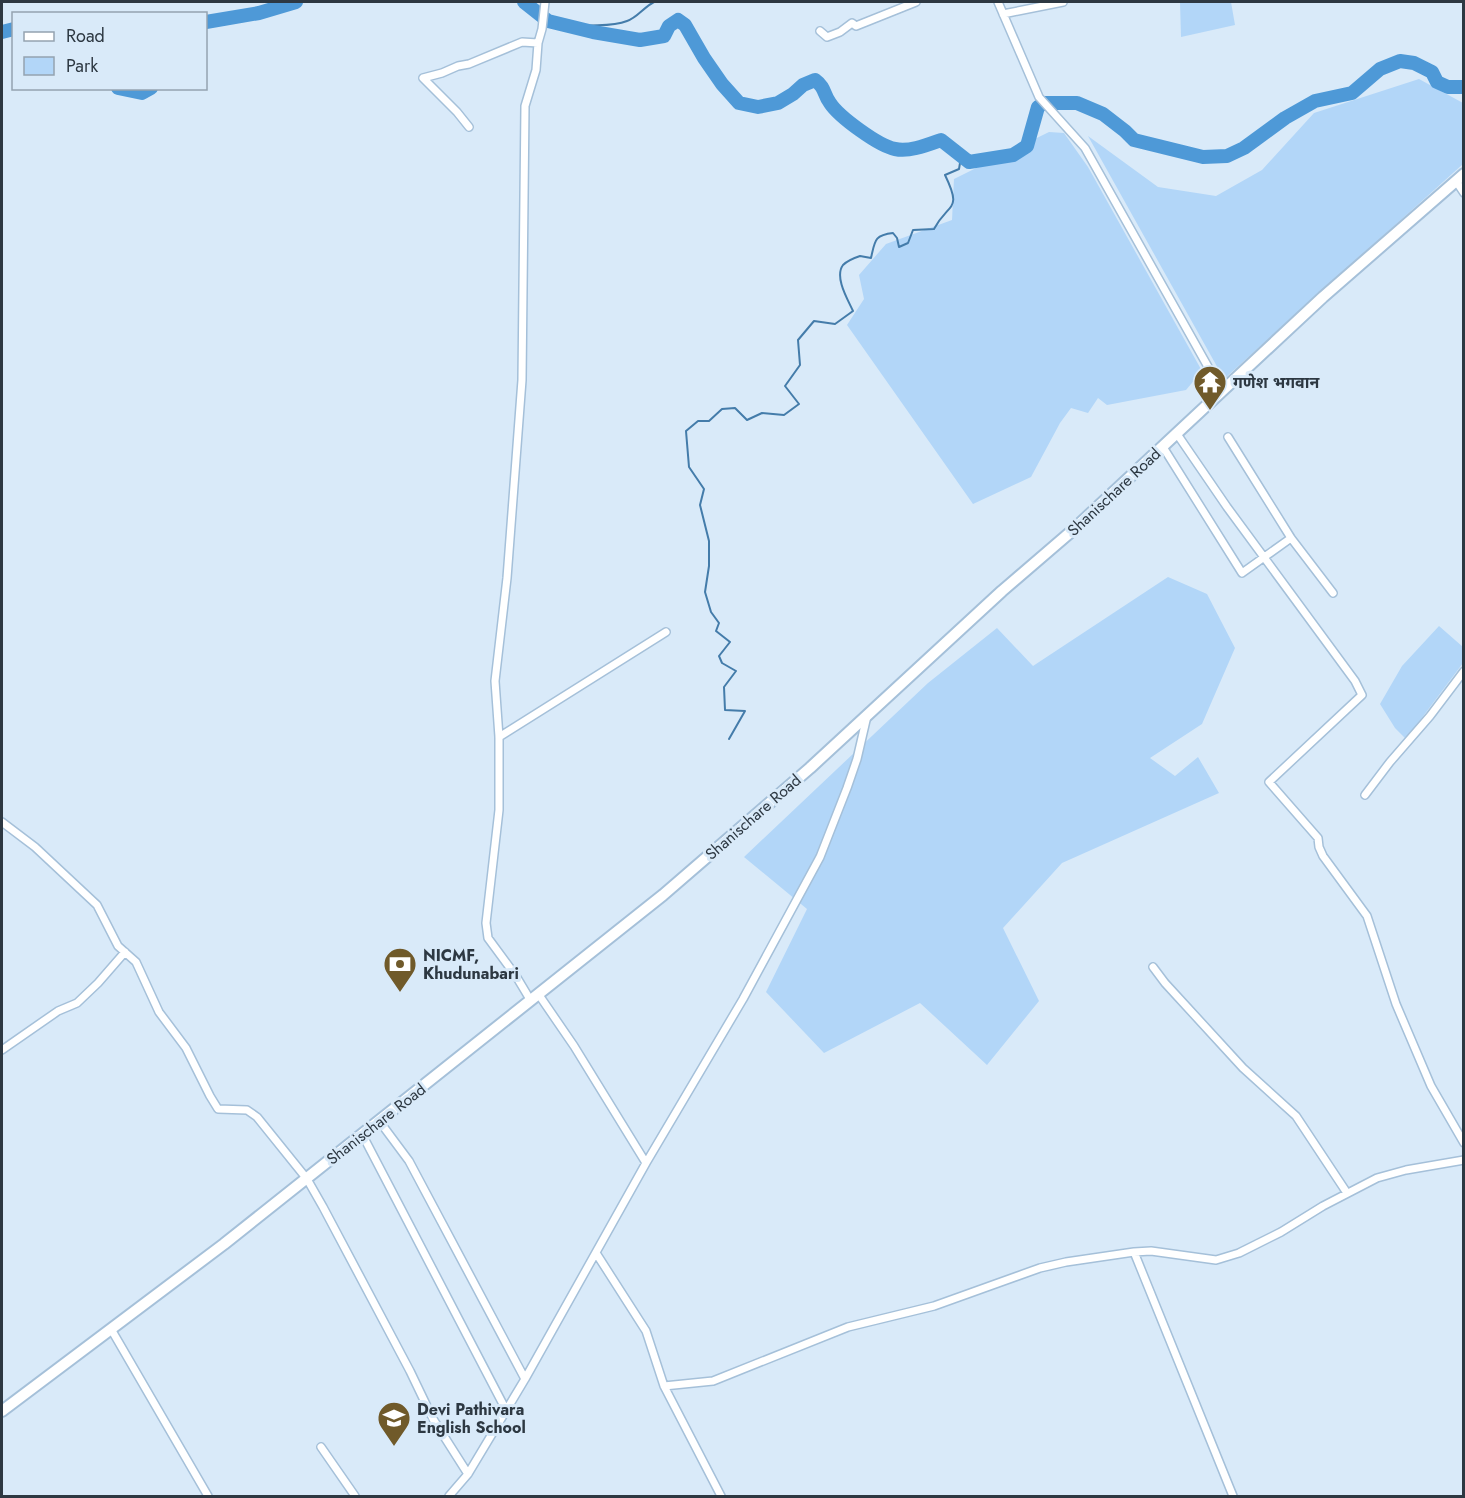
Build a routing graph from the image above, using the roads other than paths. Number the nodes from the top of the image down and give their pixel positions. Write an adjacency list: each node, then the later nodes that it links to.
1 (545, 2): 7 (street)
2 (916, 2): 6 (street)
3 (998, 2): 5 (street)
4 (1063, 2): 5 (street)
5 (1003, 14): 11 (street)
6 (820, 31)
7 (538, 43): 8 (street); 21 (street)
8 (469, 127)
9 (1460, 178): 10 (street); 11 (street, Shanischare Road)
10 (1464, 193)
11 (1220, 394): 12 (street, Shanischare Road)
12 (1177, 434): 14 (street, Shanischare Road); 16 (street)
13 (1228, 437): 15 (street)
14 (1162, 447): 16 (street); 20 (street, Shanischare Road)
15 (1291, 538): 16 (street); 17 (street)
16 (1264, 558): 30 (street)
17 (1333, 593)
18 (666, 632): 21 (street)
19 (1464, 671): 22 (street)
20 (867, 713): 26 (street, Shanischare Road); 32 (street)
21 (499, 737): 26 (street)
22 (1365, 795)
23 (2, 822): 24 (street)
24 (125, 952): 27 (street); 33 (street)
25 (1153, 967): 34 (street)
26 (535, 998): 28 (street, Shanischare Road); 32 (street)
27 (2, 1050)
28 (380, 1122): 29 (street, Shanischare Road); 38 (street)
29 (362, 1134): 33 (street, Shanischare Road); 40 (street)
30 (1464, 1143)
31 (1464, 1160): 34 (street)
32 (646, 1163): 35 (street)
33 (307, 1179): 37 (street, Shanischare Road); 43 (street)
34 (1347, 1193): 36 (street)
35 (596, 1252): 38 (street); 39 (street)
36 (1134, 1252): 39 (street); 48 (street)
37 (111, 1329): 41 (street, Shanischare Road); 44 (street)
38 (525, 1378): 40 (street)
39 (664, 1386): 47 (street)
40 (506, 1410): 43 (street)
41 (2, 1411)
42 (321, 1447): 45 (street)
43 (468, 1474): 46 (street)
44 (208, 1497)
45 (355, 1497)
46 (449, 1497)
47 (721, 1497)
48 (1233, 1497)

